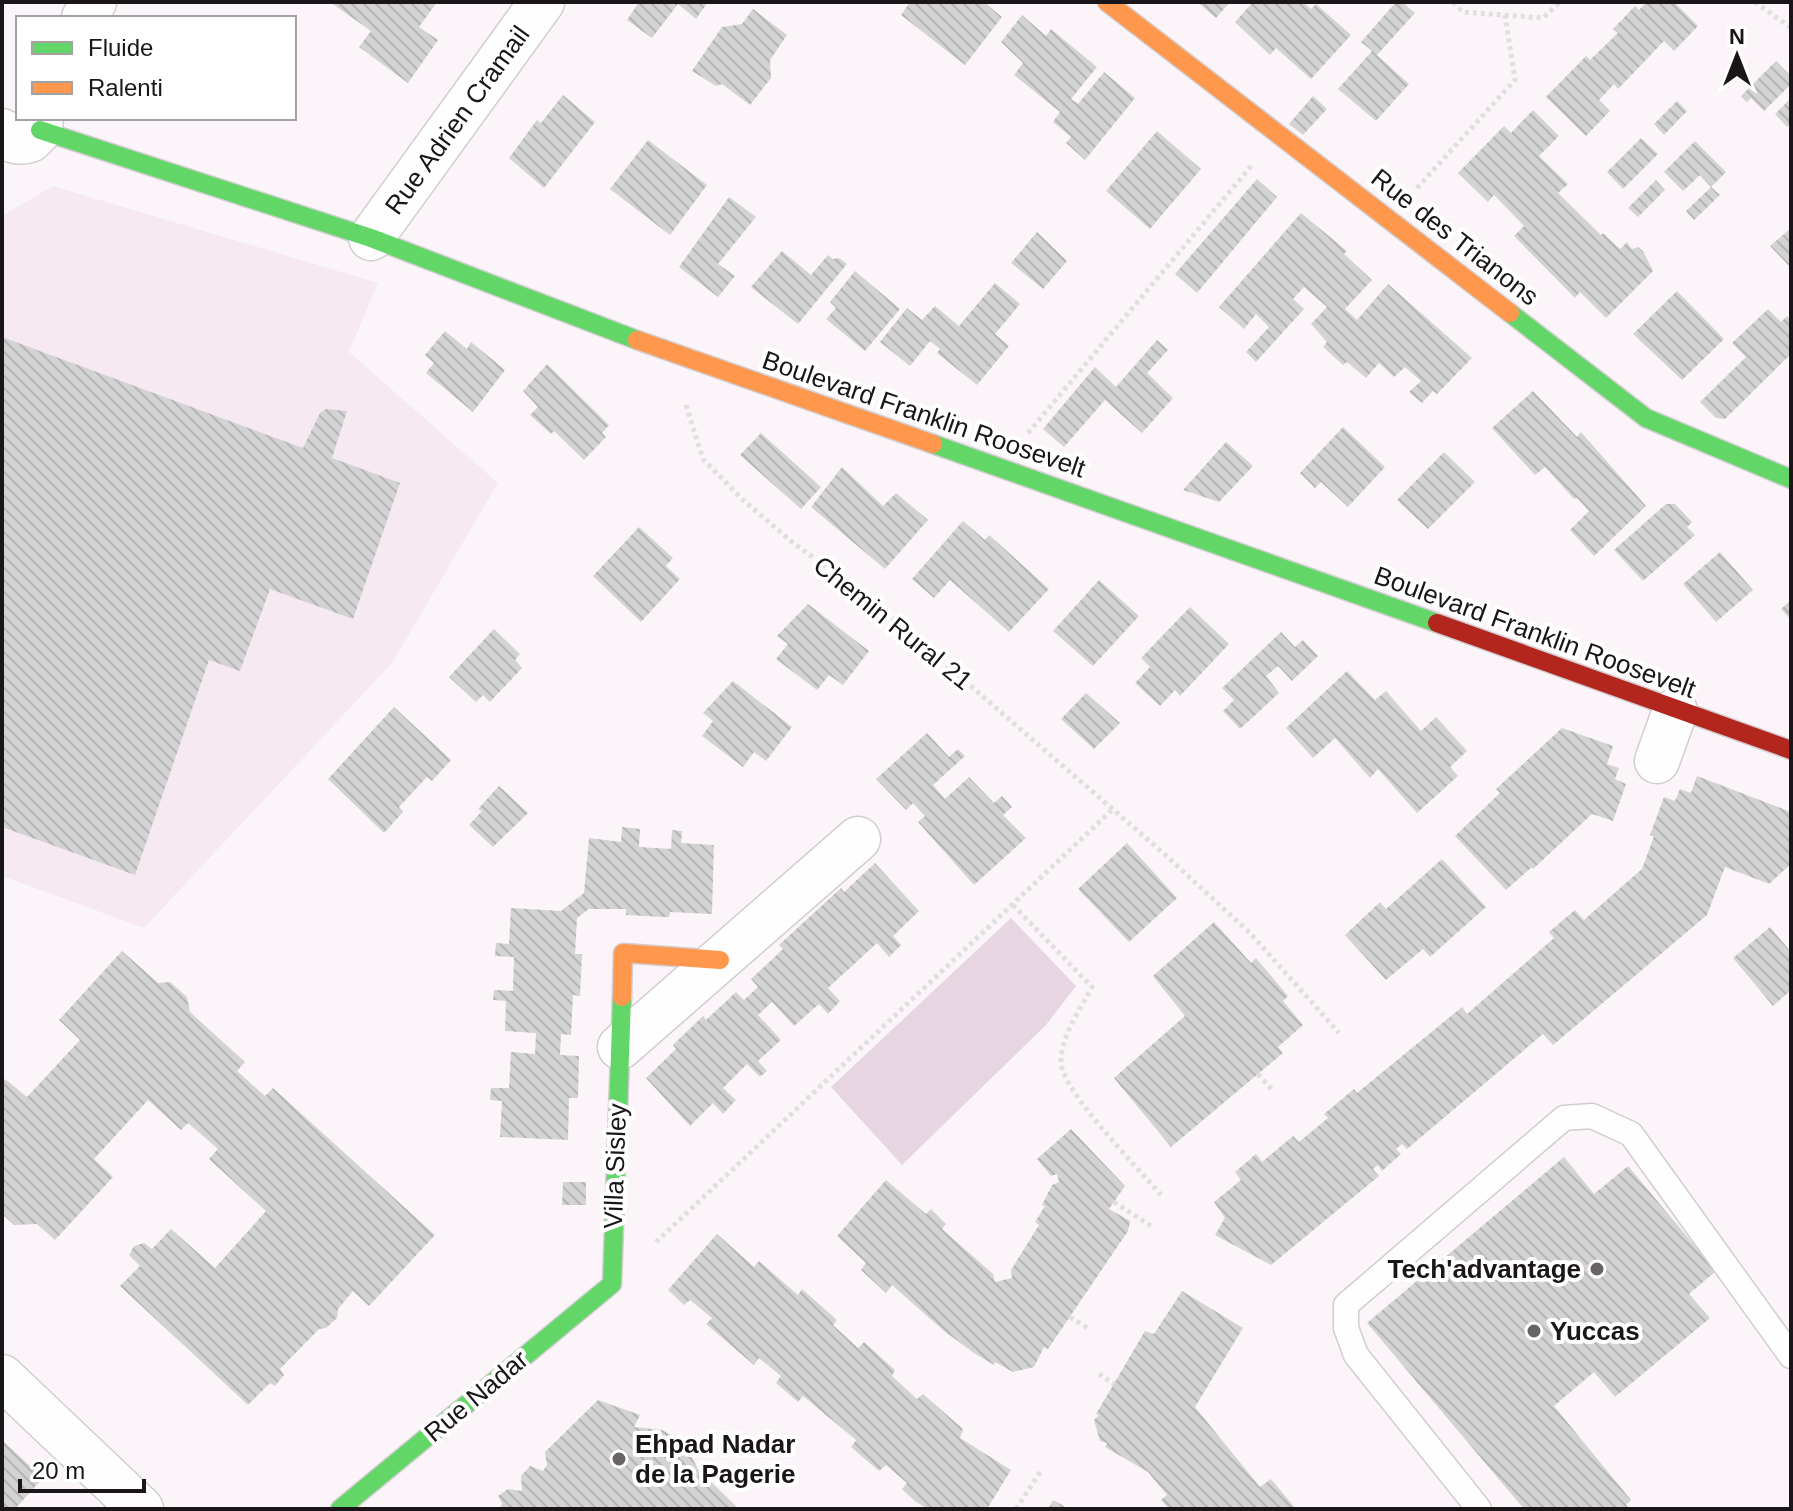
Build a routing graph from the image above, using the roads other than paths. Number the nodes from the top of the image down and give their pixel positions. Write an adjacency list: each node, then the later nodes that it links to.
1 (542, 2): 4 (street, Rue Adrien Cramail)
2 (1107, 2): 5 (street, Rue des Trianons)
3 (16, 124): 4 (street, Boulevard Franklin Roosevelt)
4 (371, 238): 6 (street, Boulevard Franklin Roosevelt)
5 (1791, 479)
6 (1675, 711): 7 (street, Boulevard Franklin Roosevelt); 8 (street)
7 (1791, 750)
8 (1657, 761)
9 (858, 839): 10 (street)
10 (720, 960): 11 (street); 11 (street, Villa Sisley)
11 (620, 1047): 12 (street, Villa Sisley)
12 (612, 1284): 16 (street, Rue Nadar)
13 (1791, 1356): 17 (lane)
14 (2, 1377): 15 (street)
15 (141, 1509)
16 (340, 1509)
17 (1479, 1509)

